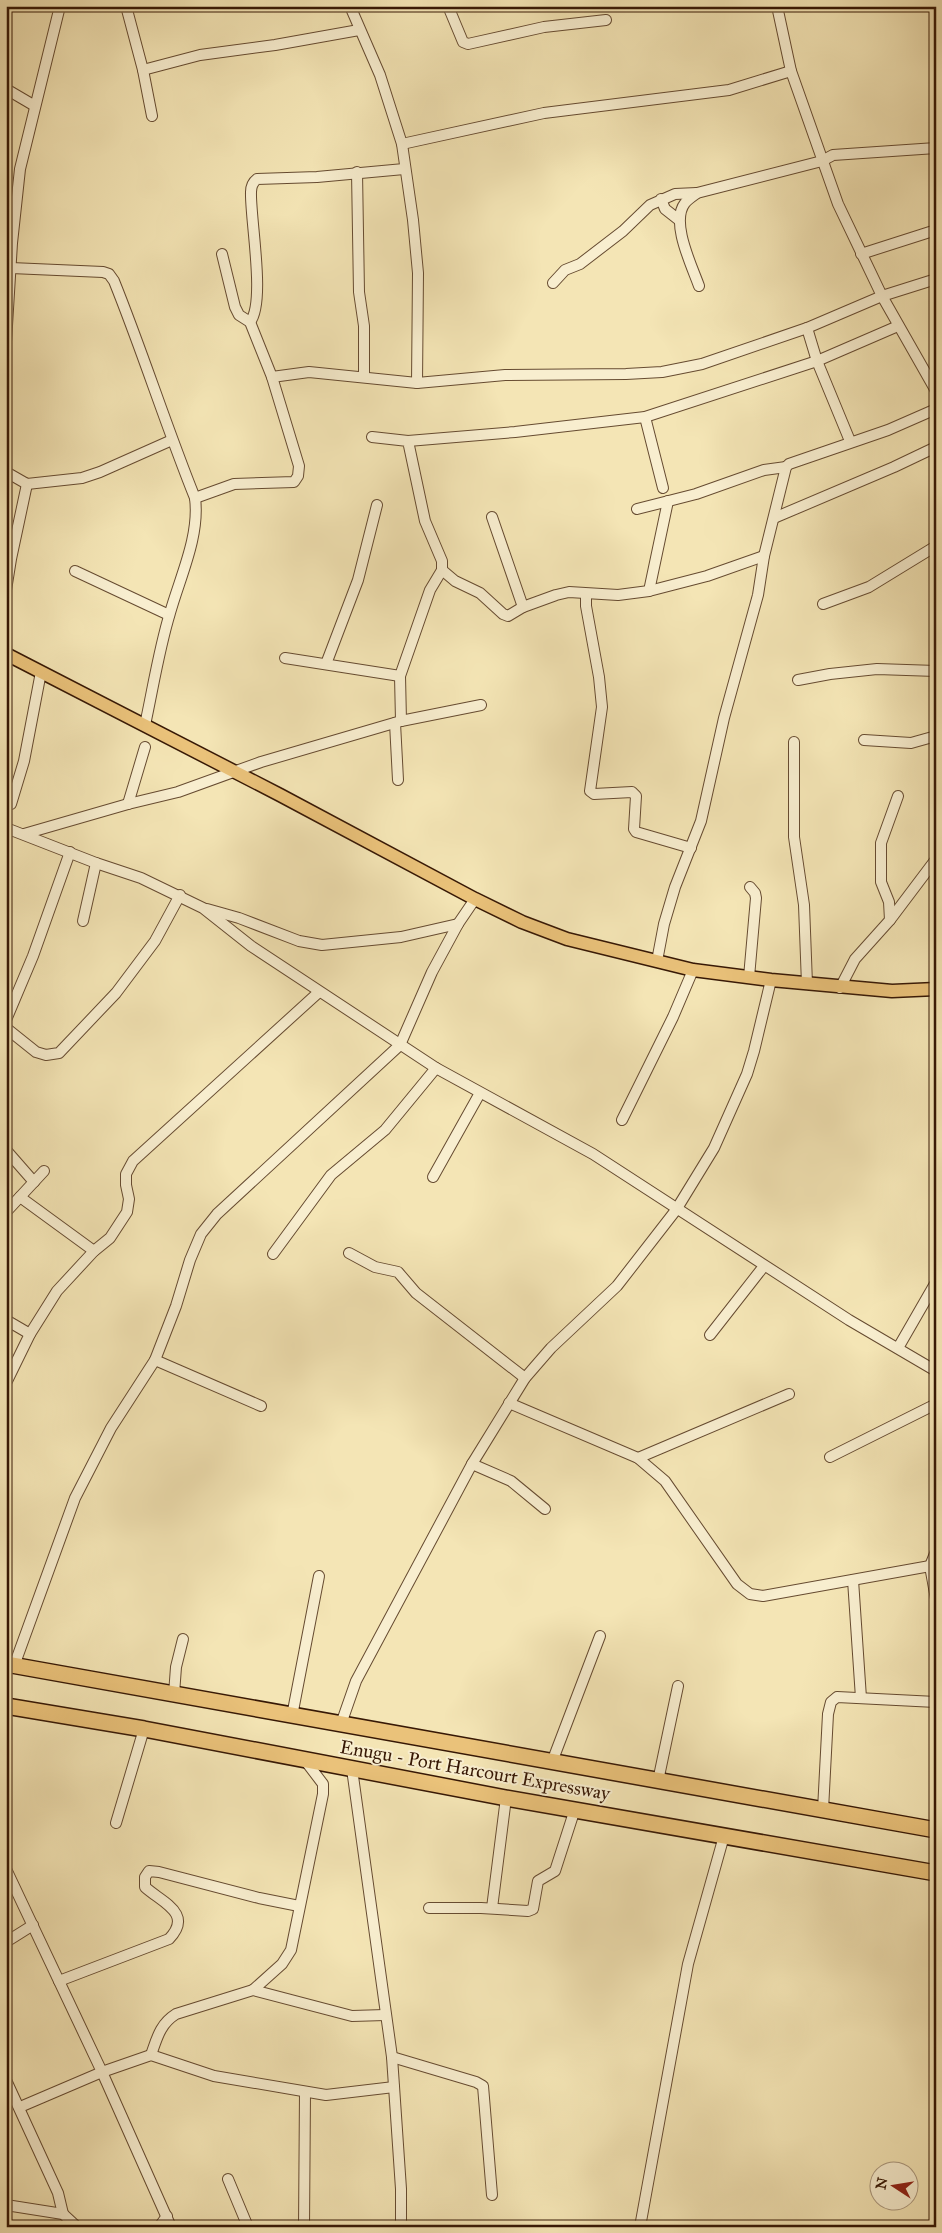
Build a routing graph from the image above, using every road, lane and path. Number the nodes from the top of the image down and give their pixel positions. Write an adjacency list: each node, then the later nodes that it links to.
1 (126, 6): 8 (street)
2 (350, 6): 7 (street)
3 (448, 6): 6 (street)
4 (777, 6): 9 (street)
5 (57, 8): 11 (street)
6 (606, 20)
7 (359, 30): 8 (street); 13 (street)
8 (143, 70): 12 (street)
9 (791, 71): 13 (street); 15 (street)
10 (6, 89): 11 (street)
11 (35, 106): 22 (street)
12 (152, 116)
13 (402, 144): 16 (street)
14 (936, 148): 15 (street)
15 (822, 161): 18 (street); 24 (street)
16 (404, 169): 17 (street); 38 (street)
17 (357, 172): 30 (street); 37 (street)
18 (697, 193): 19 (street); 20 (street)
19 (660, 199): 20 (street); 27 (street)
20 (679, 220): 28 (street)
21 (936, 230): 24 (street)
22 (9, 240): 25 (street)
23 (222, 254): 30 (street)
24 (861, 254): 29 (street)
25 (11, 268): 33 (street); 43 (street)
26 (936, 279): 29 (street)
27 (553, 283)
28 (699, 286)
29 (882, 296): 31 (street); 32 (street)
30 (250, 322): 36 (street)
31 (898, 326): 34 (street); 35 (street)
32 (807, 328): 34 (street); 38 (street)
33 (6, 342)
34 (817, 361): 41 (street); 45 (street)
35 (932, 376): 39 (street)
36 (272, 377): 37 (street); 51 (street)
37 (364, 377): 38 (street)
38 (417, 383)
39 (936, 392)
40 (936, 409): 45 (street)
41 (645, 417): 44 (street); 50 (street)
42 (372, 437): 44 (street)
43 (172, 440): 49 (street); 51 (street)
44 (408, 441): 59 (street)
45 (850, 441): 47 (street)
46 (936, 447): 56 (street)
47 (786, 467): 52 (street); 56 (street)
48 (6, 472): 49 (street)
49 (27, 484): 61 (street)
50 (663, 488)
51 (195, 498): 66 (street)
52 (668, 501): 54 (street); 62 (street)
53 (377, 505): 69 (street)
54 (637, 509)
55 (492, 517): 65 (street)
56 (774, 518): 58 (street)
57 (936, 546): 64 (street)
58 (764, 556): 62 (street); 88 (street)
59 (442, 570): 65 (street); 72 (street)
60 (75, 571): 66 (street)
61 (6, 590)
62 (649, 591): 63 (street)
63 (586, 594): 65 (street); 88 (street)
64 (823, 604)
65 (523, 607)
66 (169, 615): 76 (street)
67 (6, 654): 71 (main road)
68 (285, 658): 69 (street)
69 (326, 664): 72 (street)
70 (936, 671): 73 (street)
71 (41, 672): 76 (main road); 84 (street)
72 (400, 676): 75 (street)
73 (798, 680)
74 (481, 705): 75 (street)
75 (398, 722): 81 (street); 82 (street)
76 (145, 725): 81 (main road)
77 (936, 736): 78 (street)
78 (864, 740)
79 (794, 742): 105 (street)
80 (145, 747): 85 (street)
81 (234, 772): 85 (street); 94 (main road)
82 (398, 780)
83 (898, 796): 96 (street)
84 (11, 804)
85 (128, 804): 87 (street)
86 (6, 828): 87 (street)
87 (24, 834): 89 (street)
88 (691, 848): 101 (street)
89 (70, 852): 91 (street); 109 (street)
90 (936, 860): 95 (street)
91 (96, 863): 93 (street); 99 (street)
92 (750, 887): 103 (street)
93 (180, 896): 97 (street); 110 (street)
94 (475, 899): 100 (street); 101 (main road)
95 (904, 901): 96 (street); 98 (street)
96 (889, 902): 98 (street)
97 (203, 908): 100 (street); 108 (street)
98 (890, 920): 106 (street)
99 (83, 921)
100 (458, 924): 111 (street)
101 (657, 961): 102 (main road)
102 (693, 970): 103 (main road); 114 (street)
103 (749, 977): 104 (main road)
104 (771, 980): 105 (main road); 120 (street)
105 (807, 984): 106 (main road)
106 (840, 988): 107 (main road)
107 (936, 988)
108 (319, 992): 111 (street); 122 (street)
109 (6, 1020)
110 (6, 1028)
111 (400, 1045): 112 (street); 131 (street)
112 (436, 1068): 113 (street); 124 (street)
113 (480, 1093): 117 (street); 120 (street)
114 (622, 1120)
115 (6, 1150): 118 (street)
116 (44, 1170): 118 (street)
117 (433, 1177)
118 (34, 1182): 119 (street)
119 (20, 1197): 121 (street); 122 (street)
120 (676, 1210): 125 (street); 133 (street)
121 (6, 1212)
122 (94, 1251): 128 (street)
123 (349, 1253): 133 (street)
124 (273, 1254)
125 (764, 1266): 129 (street); 130 (street)
126 (936, 1282): 130 (street)
127 (6, 1320): 128 (street)
128 (30, 1334): 134 (street)
129 (710, 1335)
130 (898, 1348): 132 (street)
131 (155, 1360): 138 (street); 150 (street)
132 (936, 1371)
133 (525, 1378): 136 (street)
134 (6, 1383)
135 (789, 1394): 140 (street)
136 (509, 1403): 140 (street); 141 (street)
137 (936, 1404): 139 (street)
138 (261, 1406)
139 (830, 1457)
140 (638, 1458): 146 (street)
141 (472, 1464): 142 (street); 157 (street)
142 (546, 1509)
143 (936, 1551): 144 (street)
144 (930, 1566): 146 (street); 147 (street)
145 (319, 1576): 156 (street)
146 (853, 1580): 153 (street)
147 (936, 1599)
148 (600, 1636): 160 (street)
149 (182, 1639): 152 (street)
150 (10, 1665): 152 (highway, Enugu - Port Harcourt Expressway)
151 (678, 1686): 162 (street)
152 (174, 1694): 156 (highway, Enugu - Port Harcourt Expressway)
153 (861, 1698): 154 (street); 165 (street)
154 (936, 1702)
155 (6, 1706): 158 (highway, Enugu - Port Harcourt Expressway)
156 (292, 1716): 157 (highway, Enugu - Port Harcourt Expressway)
157 (341, 1724): 160 (highway, Enugu - Port Harcourt Expressway)
158 (144, 1729): 159 (highway, Enugu - Port Harcourt Expressway); 166 (street)
159 (304, 1759): 161 (highway, Enugu - Port Harcourt Expressway); 171 (street)
160 (552, 1762): 162 (highway, Enugu - Port Harcourt Expressway)
161 (352, 1769): 163 (highway, Enugu - Port Harcourt Expressway); 178 (street)
162 (658, 1781): 165 (highway, Enugu - Port Harcourt Expressway)
163 (506, 1798): 164 (highway, Enugu - Port Harcourt Expressway); 173 (street)
164 (575, 1809): 168 (highway, Enugu - Port Harcourt Expressway); 173 (street)
165 (823, 1810): 167 (highway, Enugu - Port Harcourt Expressway)
166 (116, 1823)
167 (936, 1830)
168 (724, 1836): 170 (highway, Enugu - Port Harcourt Expressway); 197 (street)
169 (6, 1868): 174 (street)
170 (936, 1873)
171 (299, 1906): 176 (street); 177 (street)
172 (428, 1908): 173 (street)
173 (492, 1908)
174 (33, 1925): 175 (street); 176 (street)
175 (6, 1942)
176 (59, 1980): 181 (street)
177 (253, 1990): 178 (street); 179 (street)
178 (386, 2015): 180 (street)
179 (152, 2055): 181 (street); 184 (street)
180 (392, 2057): 183 (street); 187 (street)
181 (102, 2072): 185 (street); 190 (street)
182 (6, 2080): 185 (street)
183 (394, 2087): 184 (street); 196 (street)
184 (306, 2092): 195 (street)
185 (20, 2107): 189 (street)
186 (228, 2178): 194 (street)
187 (492, 2195)
188 (6, 2205): 189 (street)
189 (64, 2214): 191 (street)
190 (167, 2216): 192 (street); 193 (street)
191 (77, 2227)
192 (159, 2227)
193 (171, 2227)
194 (248, 2227)
195 (304, 2227)
196 (401, 2227)
197 (640, 2227)

